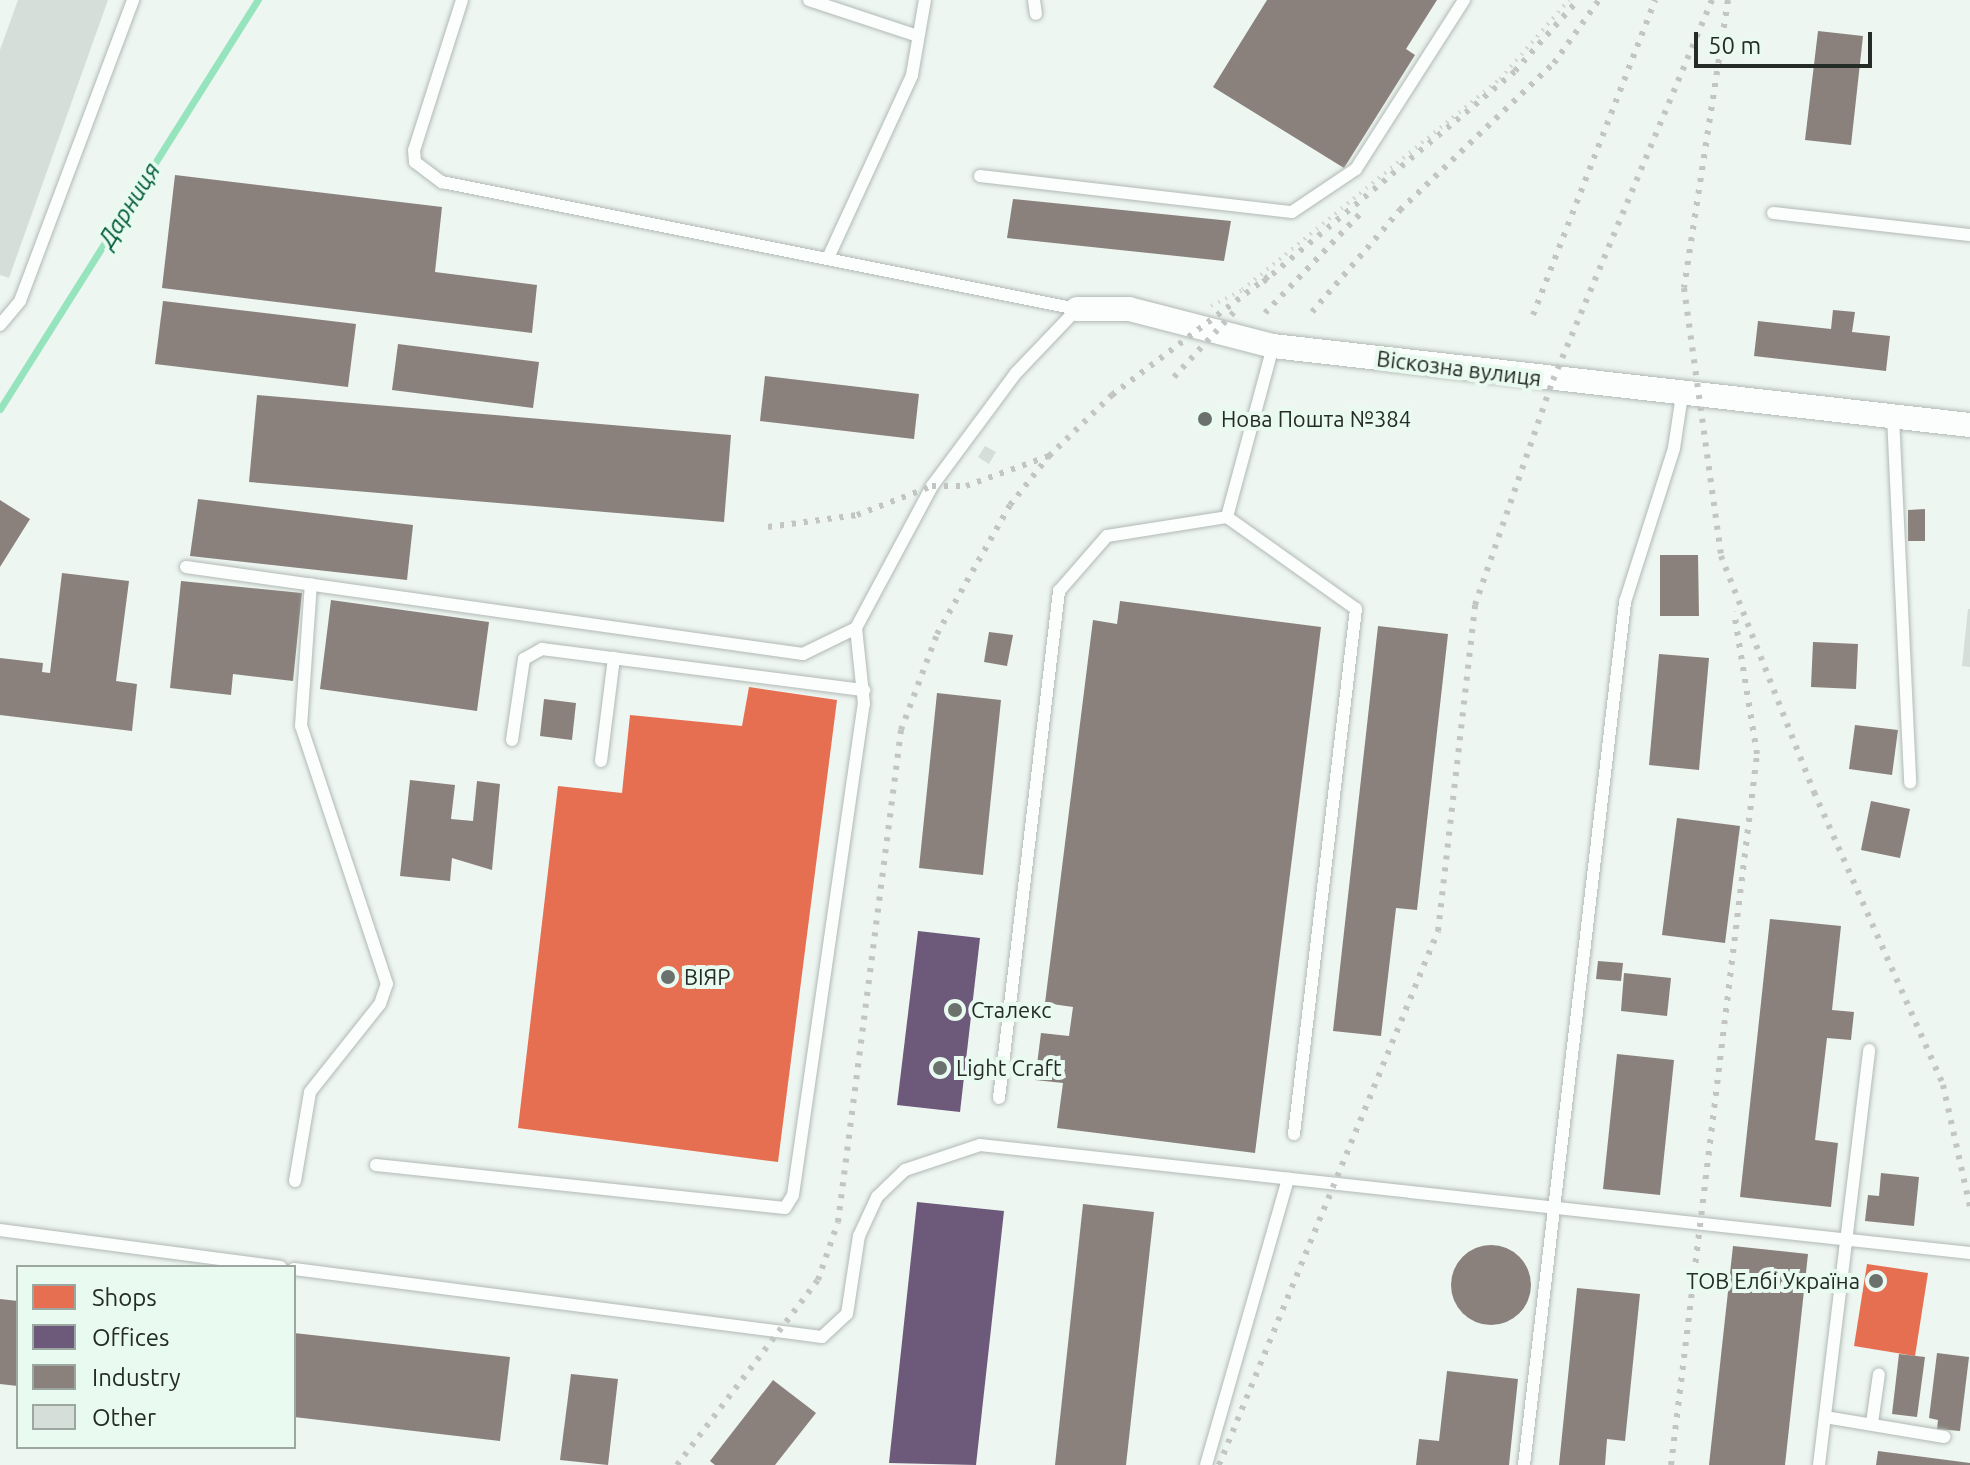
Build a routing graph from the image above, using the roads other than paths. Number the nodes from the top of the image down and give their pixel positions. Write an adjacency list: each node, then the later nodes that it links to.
1 (133, 0): 12 (lane)
2 (462, 0): 10 (lane, Віскозна вулиця)
3 (809, 0): 6 (lane)
4 (925, 0): 6 (lane)
5 (1464, 0): 7 (lane)
6 (918, 36): 10 (lane)
7 (980, 176)
8 (1773, 213): 9 (lane)
9 (1970, 235)
10 (828, 258): 11 (lane, Віскозна вулиця)
11 (1077, 309): 13 (street, Віскозна вулиця); 20 (lane)
12 (0, 325)
13 (1273, 346): 14 (street, Віскозна вулиця); 17 (lane)
14 (1682, 395): 15 (street, Віскозна вулиця); 32 (lane)
15 (1893, 417): 16 (street, Віскозна вулиця); 25 (lane)
16 (1970, 425)
17 (1227, 517): 27 (lane); 28 (lane)
18 (186, 567): 19 (lane)
19 (311, 584): 20 (lane); 31 (lane)
20 (856, 628): 22 (lane)
21 (614, 658): 22 (lane); 23 (lane); 24 (lane)
22 (864, 690): 29 (lane)
23 (512, 740)
24 (601, 761)
25 (1910, 783)
26 (1869, 1050): 34 (lane)
27 (999, 1098)
28 (1294, 1134)
29 (376, 1165)
30 (1288, 1179): 32 (lane); 37 (lane); 42 (lane)
31 (295, 1181)
32 (1553, 1207): 34 (lane); 43 (lane)
33 (0, 1230): 36 (lane)
34 (1846, 1239): 35 (lane); 39 (lane)
35 (1970, 1253)
36 (266, 1265)
37 (296, 1269)
38 (1879, 1374): 40 (lane)
39 (1825, 1417): 40 (lane); 44 (lane)
40 (1872, 1423): 41 (lane)
41 (1944, 1437)
42 (1206, 1465)
43 (1524, 1465)
44 (1819, 1465)

